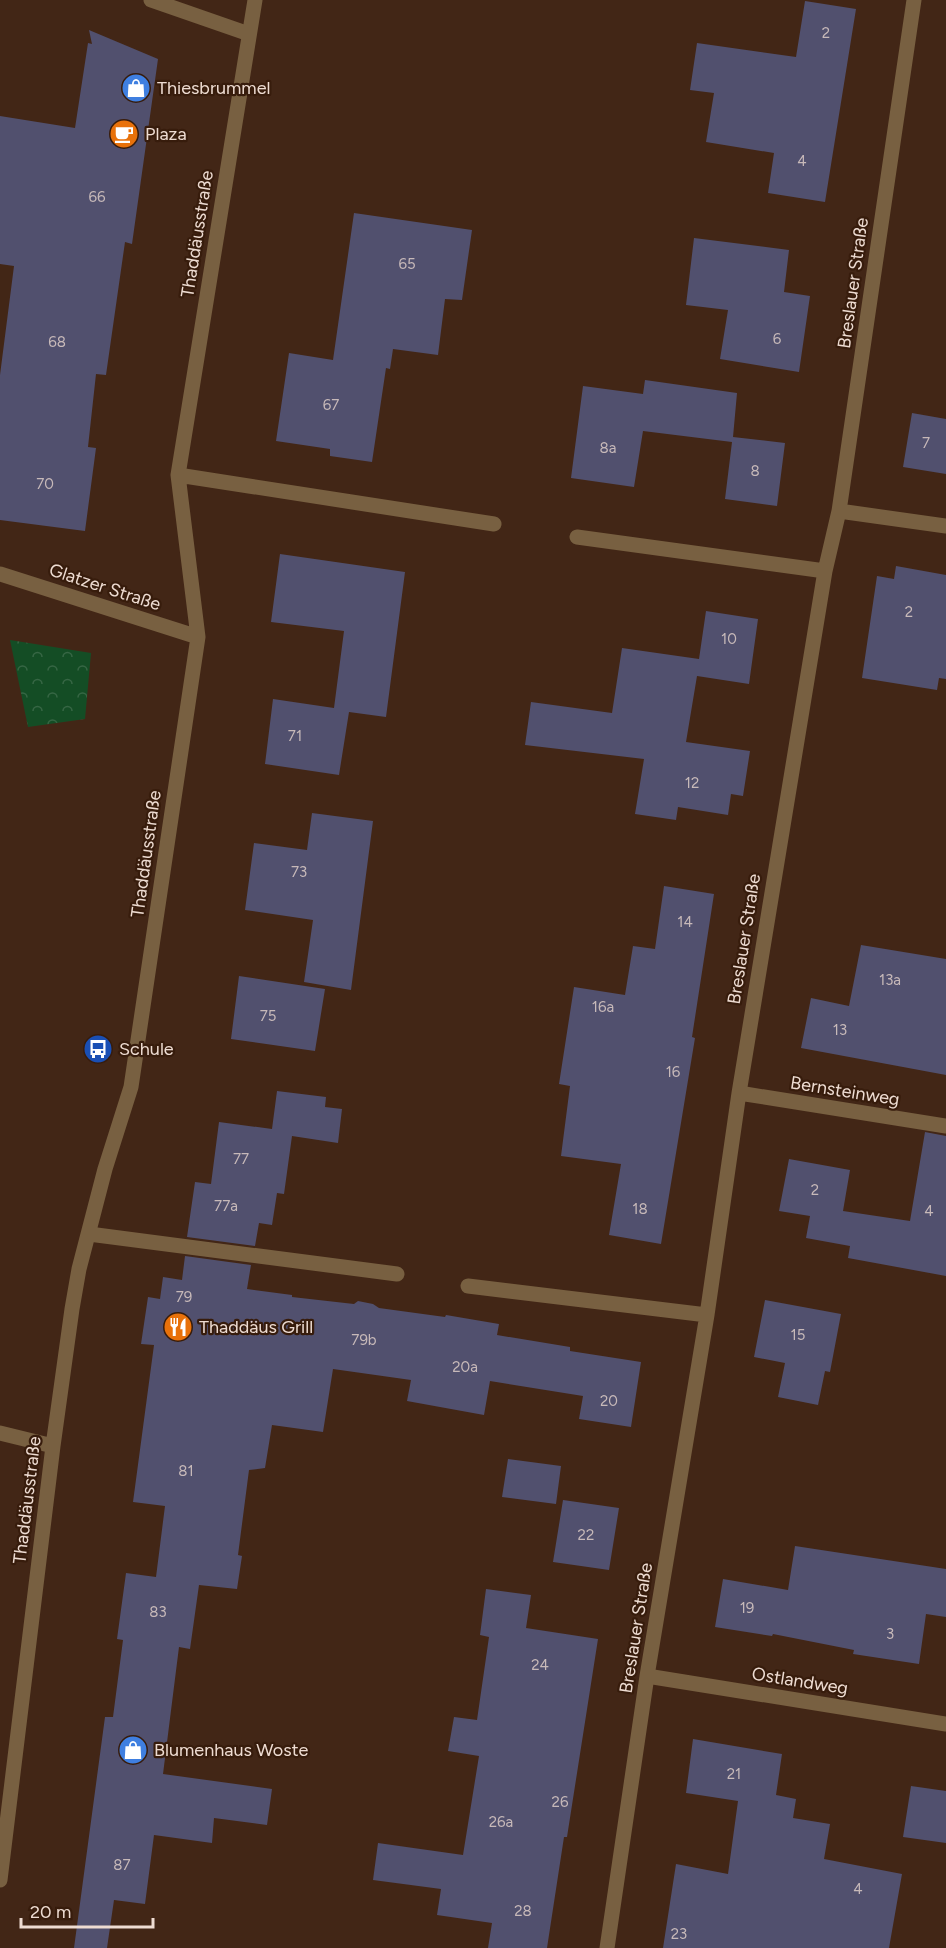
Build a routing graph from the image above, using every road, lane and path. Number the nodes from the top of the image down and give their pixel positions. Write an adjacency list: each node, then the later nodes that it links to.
1 (151, 0): 4 (street)
2 (255, 0): 4 (street, Thaddäusstraße)
3 (914, 0): 6 (street, Breslauer Straße)
4 (249, 34): 5 (street, Thaddäusstraße)
5 (178, 475): 7 (street); 12 (street, Thaddäusstraße)
6 (839, 511): 8 (street); 10 (street, Breslauer Straße)
7 (494, 524)
8 (946, 526)
9 (577, 537): 10 (street)
10 (825, 571): 13 (street, Breslauer Straße)
11 (0, 574): 12 (street, Glatzer Straße)
12 (198, 637): 15 (street, Thaddäusstraße)
13 (739, 1093): 14 (street, Bernsteinweg); 18 (street, Breslauer Straße)
14 (946, 1126)
15 (89, 1234): 16 (street); 20 (street, Thaddäusstraße)
16 (397, 1274)
17 (468, 1286): 18 (street)
18 (707, 1315): 21 (street, Breslauer Straße)
19 (0, 1433): 20 (street)
20 (52, 1446): 23 (street, Thaddäusstraße)
21 (647, 1676): 22 (street, Ostlandweg); 24 (street, Breslauer Straße)
22 (946, 1725)
23 (0, 1880)
24 (607, 1948)

